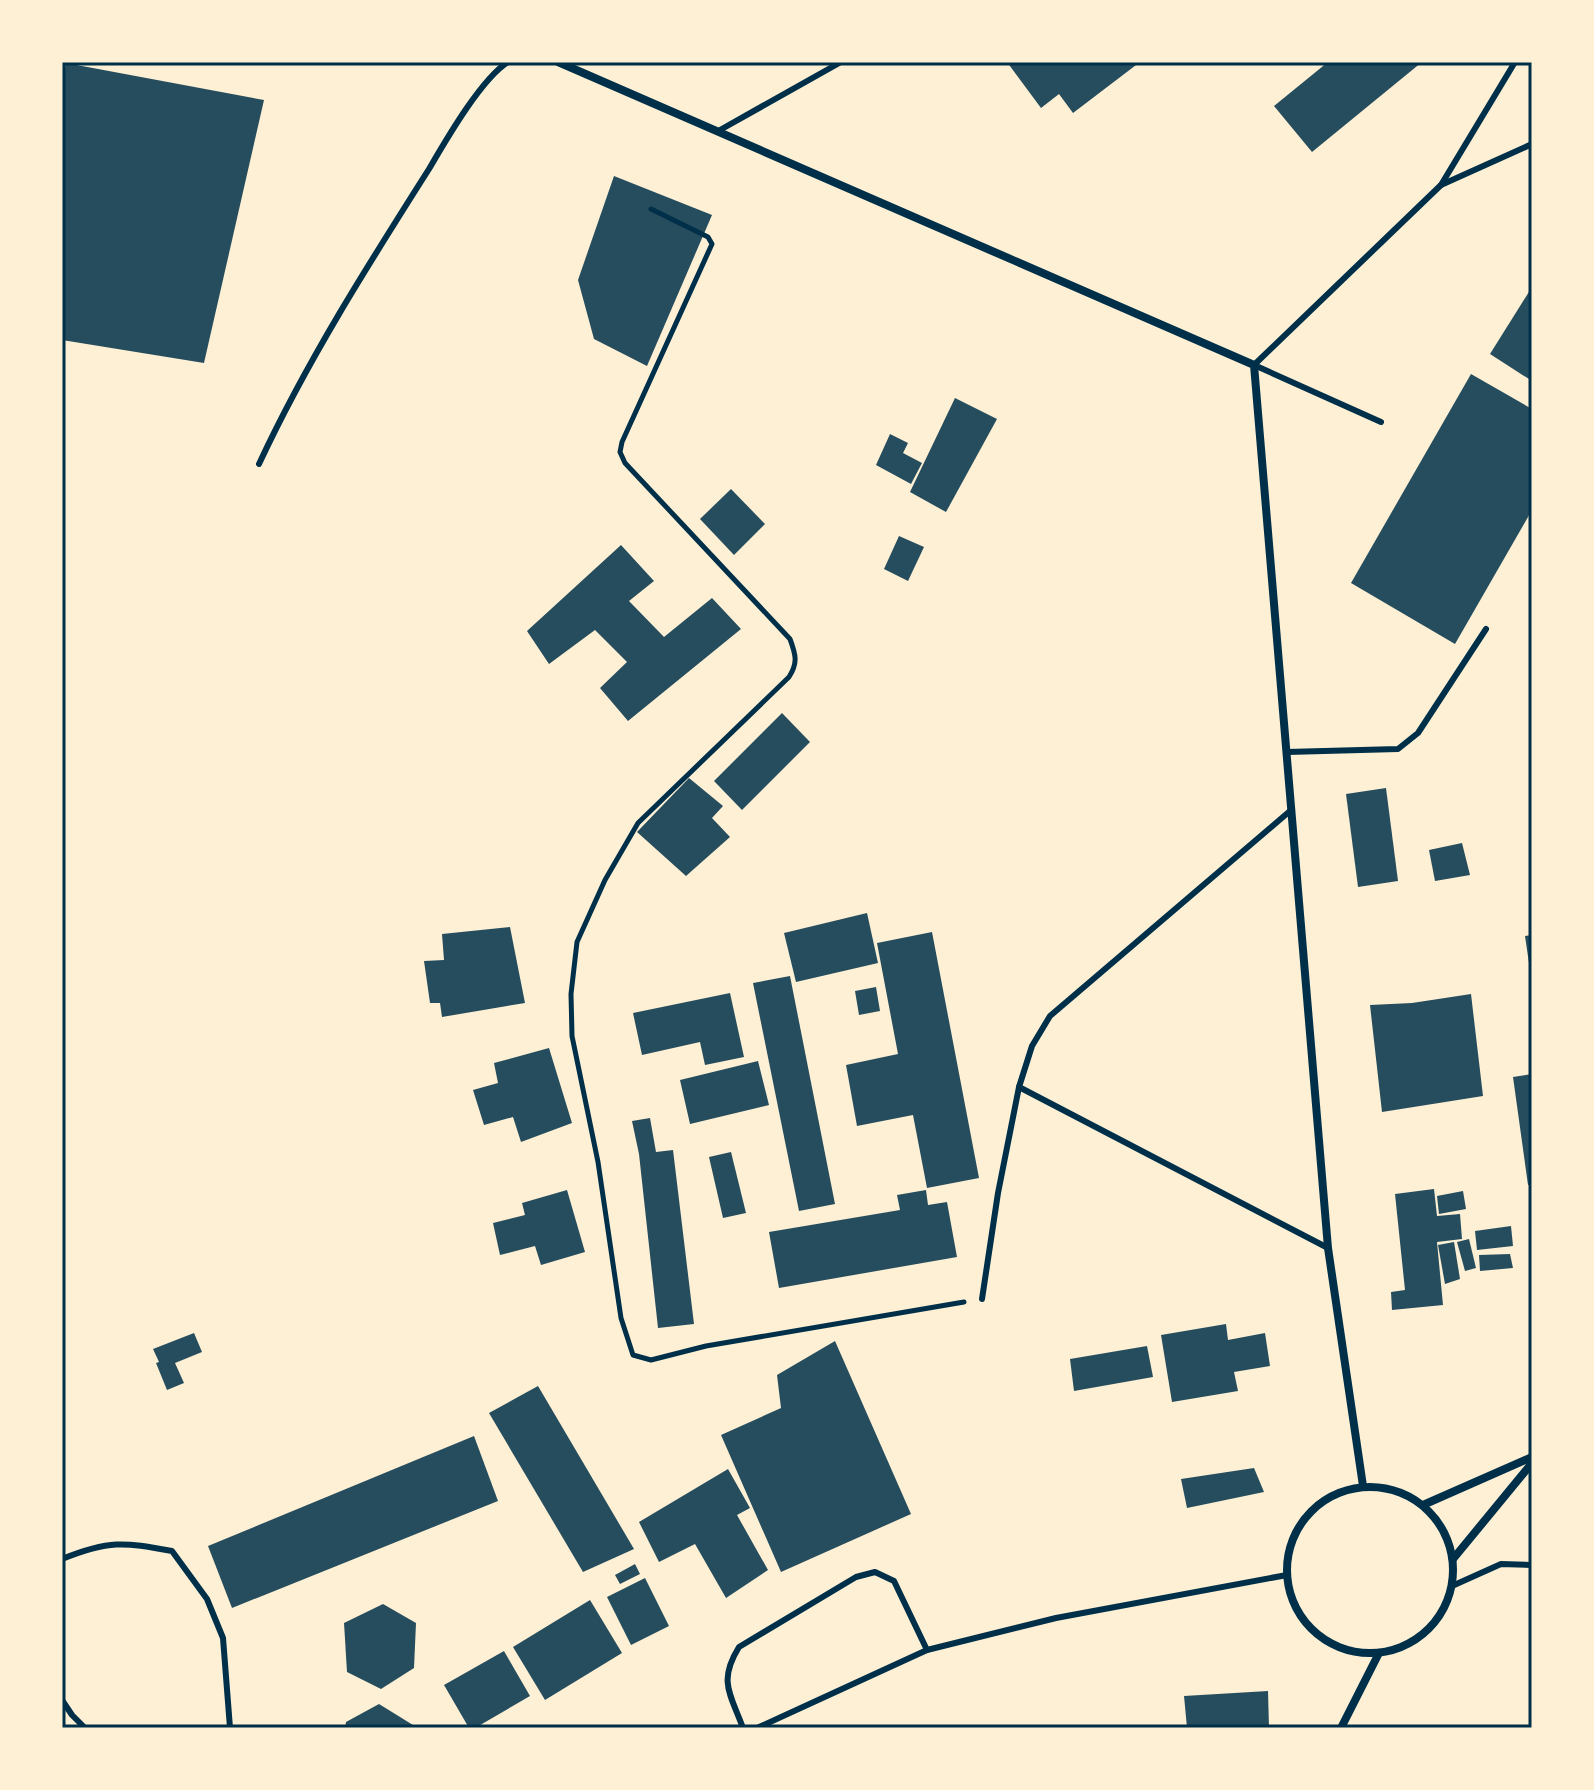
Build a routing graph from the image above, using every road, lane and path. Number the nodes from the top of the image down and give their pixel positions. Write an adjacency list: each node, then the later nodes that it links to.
1 (508, 62): 11 (lane)
2 (558, 62): 5 (street)
3 (841, 62): 5 (lane)
4 (1515, 62): 7 (lane)
5 (720, 130): 9 (street)
6 (1532, 144): 7 (lane)
7 (1441, 185): 9 (lane)
8 (651, 209): 17 (path)
9 (1254, 365): 10 (lane); 13 (street)
10 (1381, 422)
11 (259, 464)
12 (1486, 629): 13 (lane)
13 (1287, 752): 14 (street)
14 (1290, 811): 15 (lane); 16 (street)
15 (1019, 1087): 16 (lane); 17 (lane)
16 (1328, 1248): 19 (street)
17 (982, 1299)
18 (1532, 1460): 20 (street); 22 (street)
19 (1363, 1486): 20 (street); 24 (street)
20 (1423, 1505): 22 (street)
21 (62, 1559): 30 (lane)
22 (1453, 1559): 25 (street)
23 (1532, 1565): 25 (lane)
24 (1287, 1575): 26 (lane); 27 (street)
25 (1452, 1586): 27 (street)
26 (927, 1650): 31 (lane); 32 (lane)
27 (1379, 1653): 33 (street)
28 (62, 1700): 29 (lane)
29 (85, 1728)
30 (230, 1728)
31 (743, 1728)
32 (757, 1728)
33 (1341, 1728)

